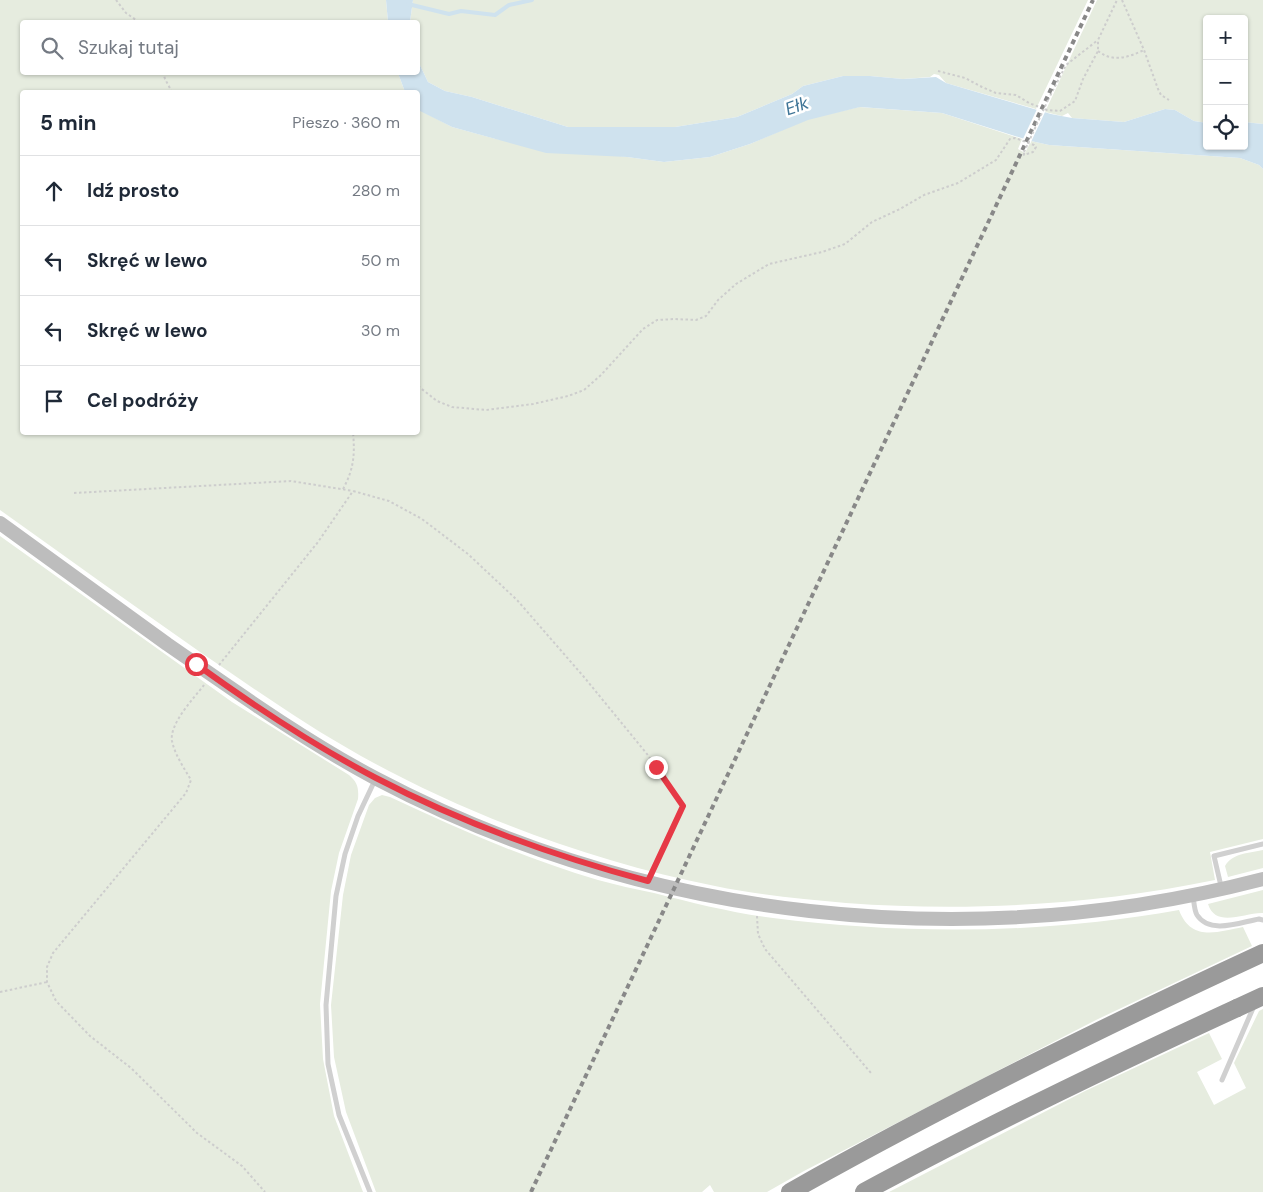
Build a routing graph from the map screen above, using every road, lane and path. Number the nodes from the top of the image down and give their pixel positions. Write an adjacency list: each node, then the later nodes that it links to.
1 (116, 0): 4 (path)
2 (1117, 0): 5 (path)
3 (1122, 0): 6 (path)
4 (136, 20)
5 (1098, 40): 7 (path); 12 (path, bridge)
6 (1144, 50): 7 (path); 11 (path)
7 (1098, 51): 8 (path)
8 (938, 71)
9 (164, 75): 10 (path)
10 (171, 90)
11 (1169, 100)
12 (1028, 143)
13 (1028, 143): 14 (path, bridge)
14 (1028, 143)
15 (1028, 143): 16 (path, bridge)
16 (420, 388)
17 (353, 435): 18 (path)
18 (343, 489): 19 (path); 20 (path)
19 (353, 490): 22 (path); 26 (path)
20 (74, 493)
21 (0, 523): 22 (main road)
22 (211, 675): 23 (main road); 32 (path)
23 (376, 778): 26 (main road); 38 (lane)
24 (1263, 844): 27 (lane)
25 (1263, 879): 27 (main road)
26 (648, 881): 29 (main road)
27 (1222, 889): 28 (main road)
28 (1193, 895): 29 (main road); 30 (lane)
29 (759, 905): 35 (path)
30 (1263, 920)
31 (1262, 954): 39 (highway)
32 (47, 982): 33 (path); 37 (path)
33 (0, 992)
34 (1261, 995): 36 (lane); 40 (highway, bridge)
35 (871, 1073)
36 (1222, 1080)
37 (265, 1192)
38 (370, 1192)
39 (790, 1192)
40 (864, 1192)

